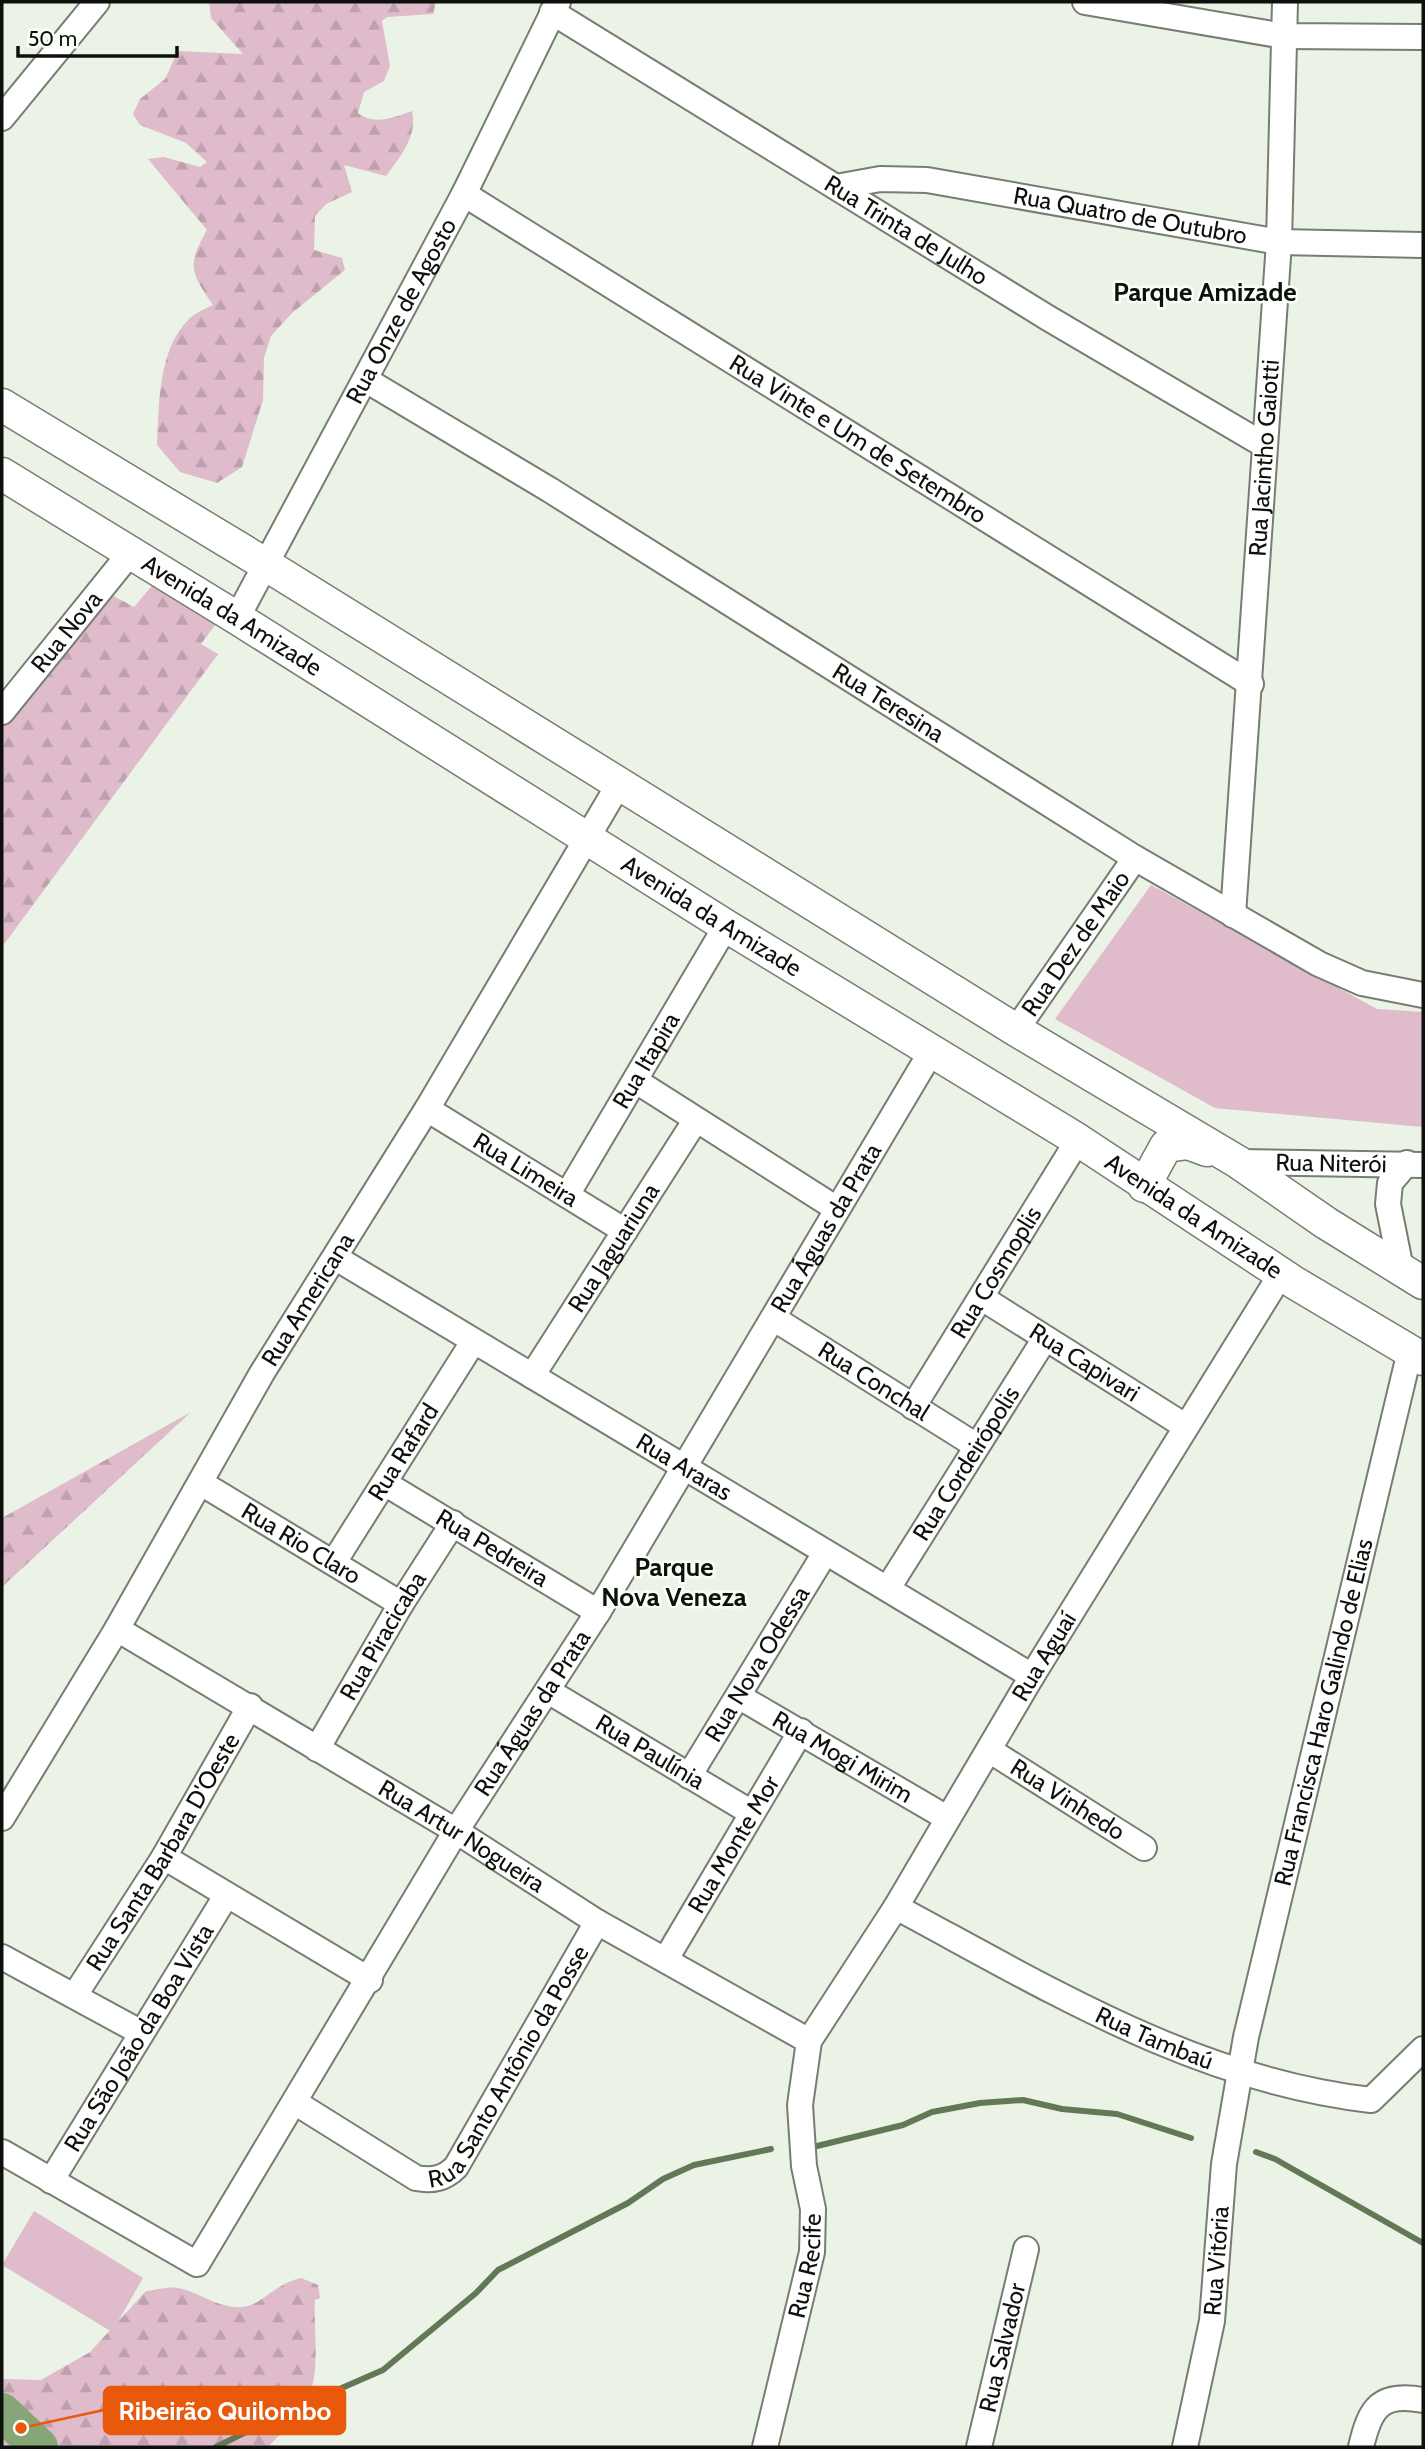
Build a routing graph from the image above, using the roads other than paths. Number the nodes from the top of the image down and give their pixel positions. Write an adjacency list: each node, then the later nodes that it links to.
1 (97, 2): 7 (street)
2 (1084, 2): 5 (street)
3 (1285, 2): 5 (street, Rua Jacintho Gaiotti)
4 (555, 7): 8 (street, Rua Trinta de Julho); 9 (street, Rua Onze de Agosto)
5 (1284, 36): 6 (street); 10 (street, Rua Jacintho Gaiotti)
6 (1423, 37)
7 (2, 118)
8 (836, 187): 10 (street, Rua Quatro de Outubro); 14 (street, Rua Trinta de Julho)
9 (464, 194): 12 (street, Rua Onze de Agosto); 19 (street, Rua Vinte e Um de Setembro)
10 (1279, 242): 11 (street, Rua Quatro de Outubro); 14 (street, Rua Jacintho Gaiotti)
11 (1423, 244)
12 (366, 380): 17 (street, Rua Onze de Agosto); 23 (street, Rua Teresina)
13 (2, 405): 17 (main road)
14 (1264, 444): 19 (street, Rua Jacintho Gaiotti)
15 (2, 474): 16 (main road, Avenida da Amizade)
16 (131, 552): 18 (main road, Avenida da Amizade); 20 (street, Rua Nova)
17 (265, 564): 18 (street, Rua Onze de Agosto); 21 (main road)
18 (237, 618): 22 (main road, Avenida da Amizade)
19 (1251, 684): 24 (street, Rua Jacintho Gaiotti)
20 (2, 712)
21 (619, 784): 22 (street, Rua Americana); 27 (main road)
22 (588, 839): 25 (main road, Avenida da Amizade); 30 (street, Rua Americana)
23 (1135, 858): 24 (street, Rua Teresina); 27 (street, Rua Dez de Maio)
24 (1233, 915): 26 (street, Rua Teresina)
25 (726, 926): 28 (main road, Avenida da Amizade); 29 (street, Rua Itapira)
26 (1423, 995)
27 (1016, 1030): 33 (main road)
28 (931, 1052): 32 (main road, Avenida da Amizade); 37 (street, Rua Águas da Prata)
29 (636, 1082): 31 (street); 36 (street, Rua Itapira)
30 (427, 1109): 36 (street, Rua Limeira); 39 (street, Rua Americana)
31 (695, 1121): 37 (street); 38 (street, Rua Jaguariuna)
32 (1078, 1140): 35 (main road, Avenida da Amizade); 42 (street, Rua Cosmoplis)
33 (1238, 1162): 34 (street, Rua Niterói); 35 (main road); 41 (main road)
34 (1415, 1164): 41 (street)
35 (1144, 1186): 40 (main road, Avenida da Amizade)
36 (568, 1195): 38 (street, Rua Limeira)
37 (837, 1209): 43 (street, Rua Águas da Prata)
38 (625, 1231): 47 (street, Rua Jaguariuna)
39 (336, 1258): 45 (street, Rua Araras); 52 (street, Rua Americana)
40 (1281, 1274): 46 (main road, Avenida da Amizade); 49 (street, Rua Aguaí)
41 (1412, 1276)
42 (982, 1298): 44 (street, Rua Capivari); 48 (street, Rua Cosmoplis)
43 (773, 1318): 48 (street, Rua Conchal); 51 (street, Rua Águas da Prata)
44 (1044, 1340): 49 (street, Rua Capivari); 50 (street, Rua Cordeirópolis)
45 (472, 1342): 47 (street, Rua Araras); 53 (street, Rua Rafard)
46 (1417, 1355): 85 (street, Rua Francisca Haro Galindo de Elias)
47 (532, 1376): 51 (street, Rua Araras)
48 (913, 1407): 50 (street, Rua Conchal)
49 (1185, 1426): 61 (street, Rua Aguaí)
50 (975, 1445): 57 (street, Rua Cordeirópolis)
51 (683, 1466): 55 (street, Rua Araras); 59 (street, Rua Águas da Prata)
52 (201, 1483): 56 (street, Rua Rio Claro); 60 (street, Rua Americana)
53 (386, 1484): 54 (street, Rua Pedreira); 56 (street, Rua Rafard)
54 (453, 1523): 58 (street, Rua Piracicaba); 59 (street, Rua Pedreira)
55 (825, 1553): 57 (street, Rua Araras); 63 (street, Rua Nova Odessa)
56 (334, 1562): 58 (street, Rua Rio Claro)
57 (888, 1588): 61 (street, Rua Araras)
58 (401, 1604): 66 (street, Rua Piracicaba)
59 (598, 1612): 62 (street, Rua Águas da Prata)
60 (117, 1629): 64 (street, Rua Artur Nogueira); 70 (street, Rua Americana)
61 (1032, 1676): 67 (street, Rua Aguaí)
62 (548, 1691): 68 (street, Rua Paulínia); 72 (street, Rua Águas da Prata)
63 (738, 1696): 65 (street, Rua Mogi Mirim); 68 (street, Rua Nova Odessa)
64 (250, 1706): 66 (street, Rua Artur Nogueira); 74 (street, Rua Santa Barbara D'Oeste)
65 (801, 1731): 69 (street, Rua Monte Mor); 71 (street, Rua Mogi Mirim)
66 (317, 1749): 72 (street, Rua Artur Nogueira)
67 (989, 1750): 71 (street, Rua Aguaí); 73 (street, Rua Vinhedo)
68 (689, 1776): 69 (street, Rua Paulínia)
69 (752, 1814): 79 (street, Rua Monte Mor)
70 (2, 1818)
71 (947, 1818): 76 (street, Rua Aguaí)
72 (456, 1831): 77 (street, Rua Artur Nogueira); 80 (street, Rua Águas da Prata)
73 (1144, 1848)
74 (164, 1857): 75 (street); 81 (street, Rua Santa Barbara D'Oeste)
75 (226, 1896): 80 (street); 82 (street, Rua São João da Boa Vista)
76 (896, 1907): 83 (street, Rua Aguaí); 85 (street, Rua Tambaú)
77 (597, 1922): 79 (street, Rua Artur Nogueira); 86 (street, Rua Santo Antônio da Posse)
78 (2, 1957): 81 (street)
79 (666, 1959): 83 (street, Rua Artur Nogueira)
80 (370, 1980): 86 (street, Rua Águas da Prata)
81 (75, 1995): 82 (street)
82 (140, 2032): 88 (street, Rua São João da Boa Vista)
83 (809, 2041): 91 (street, Rua Recife)
84 (1422, 2054): 85 (street, Rua Tambaú)
85 (1241, 2074): 93 (street, Rua Vitória)
86 (296, 2104): 88 (street, Rua Águas da Prata)
87 (2, 2152): 88 (street)
88 (51, 2181)
89 (1026, 2249): 92 (street, Rua Salvador)
90 (1423, 2400): 94 (street)
91 (765, 2447)
92 (979, 2447)
93 (1185, 2447)
94 (1361, 2447)

